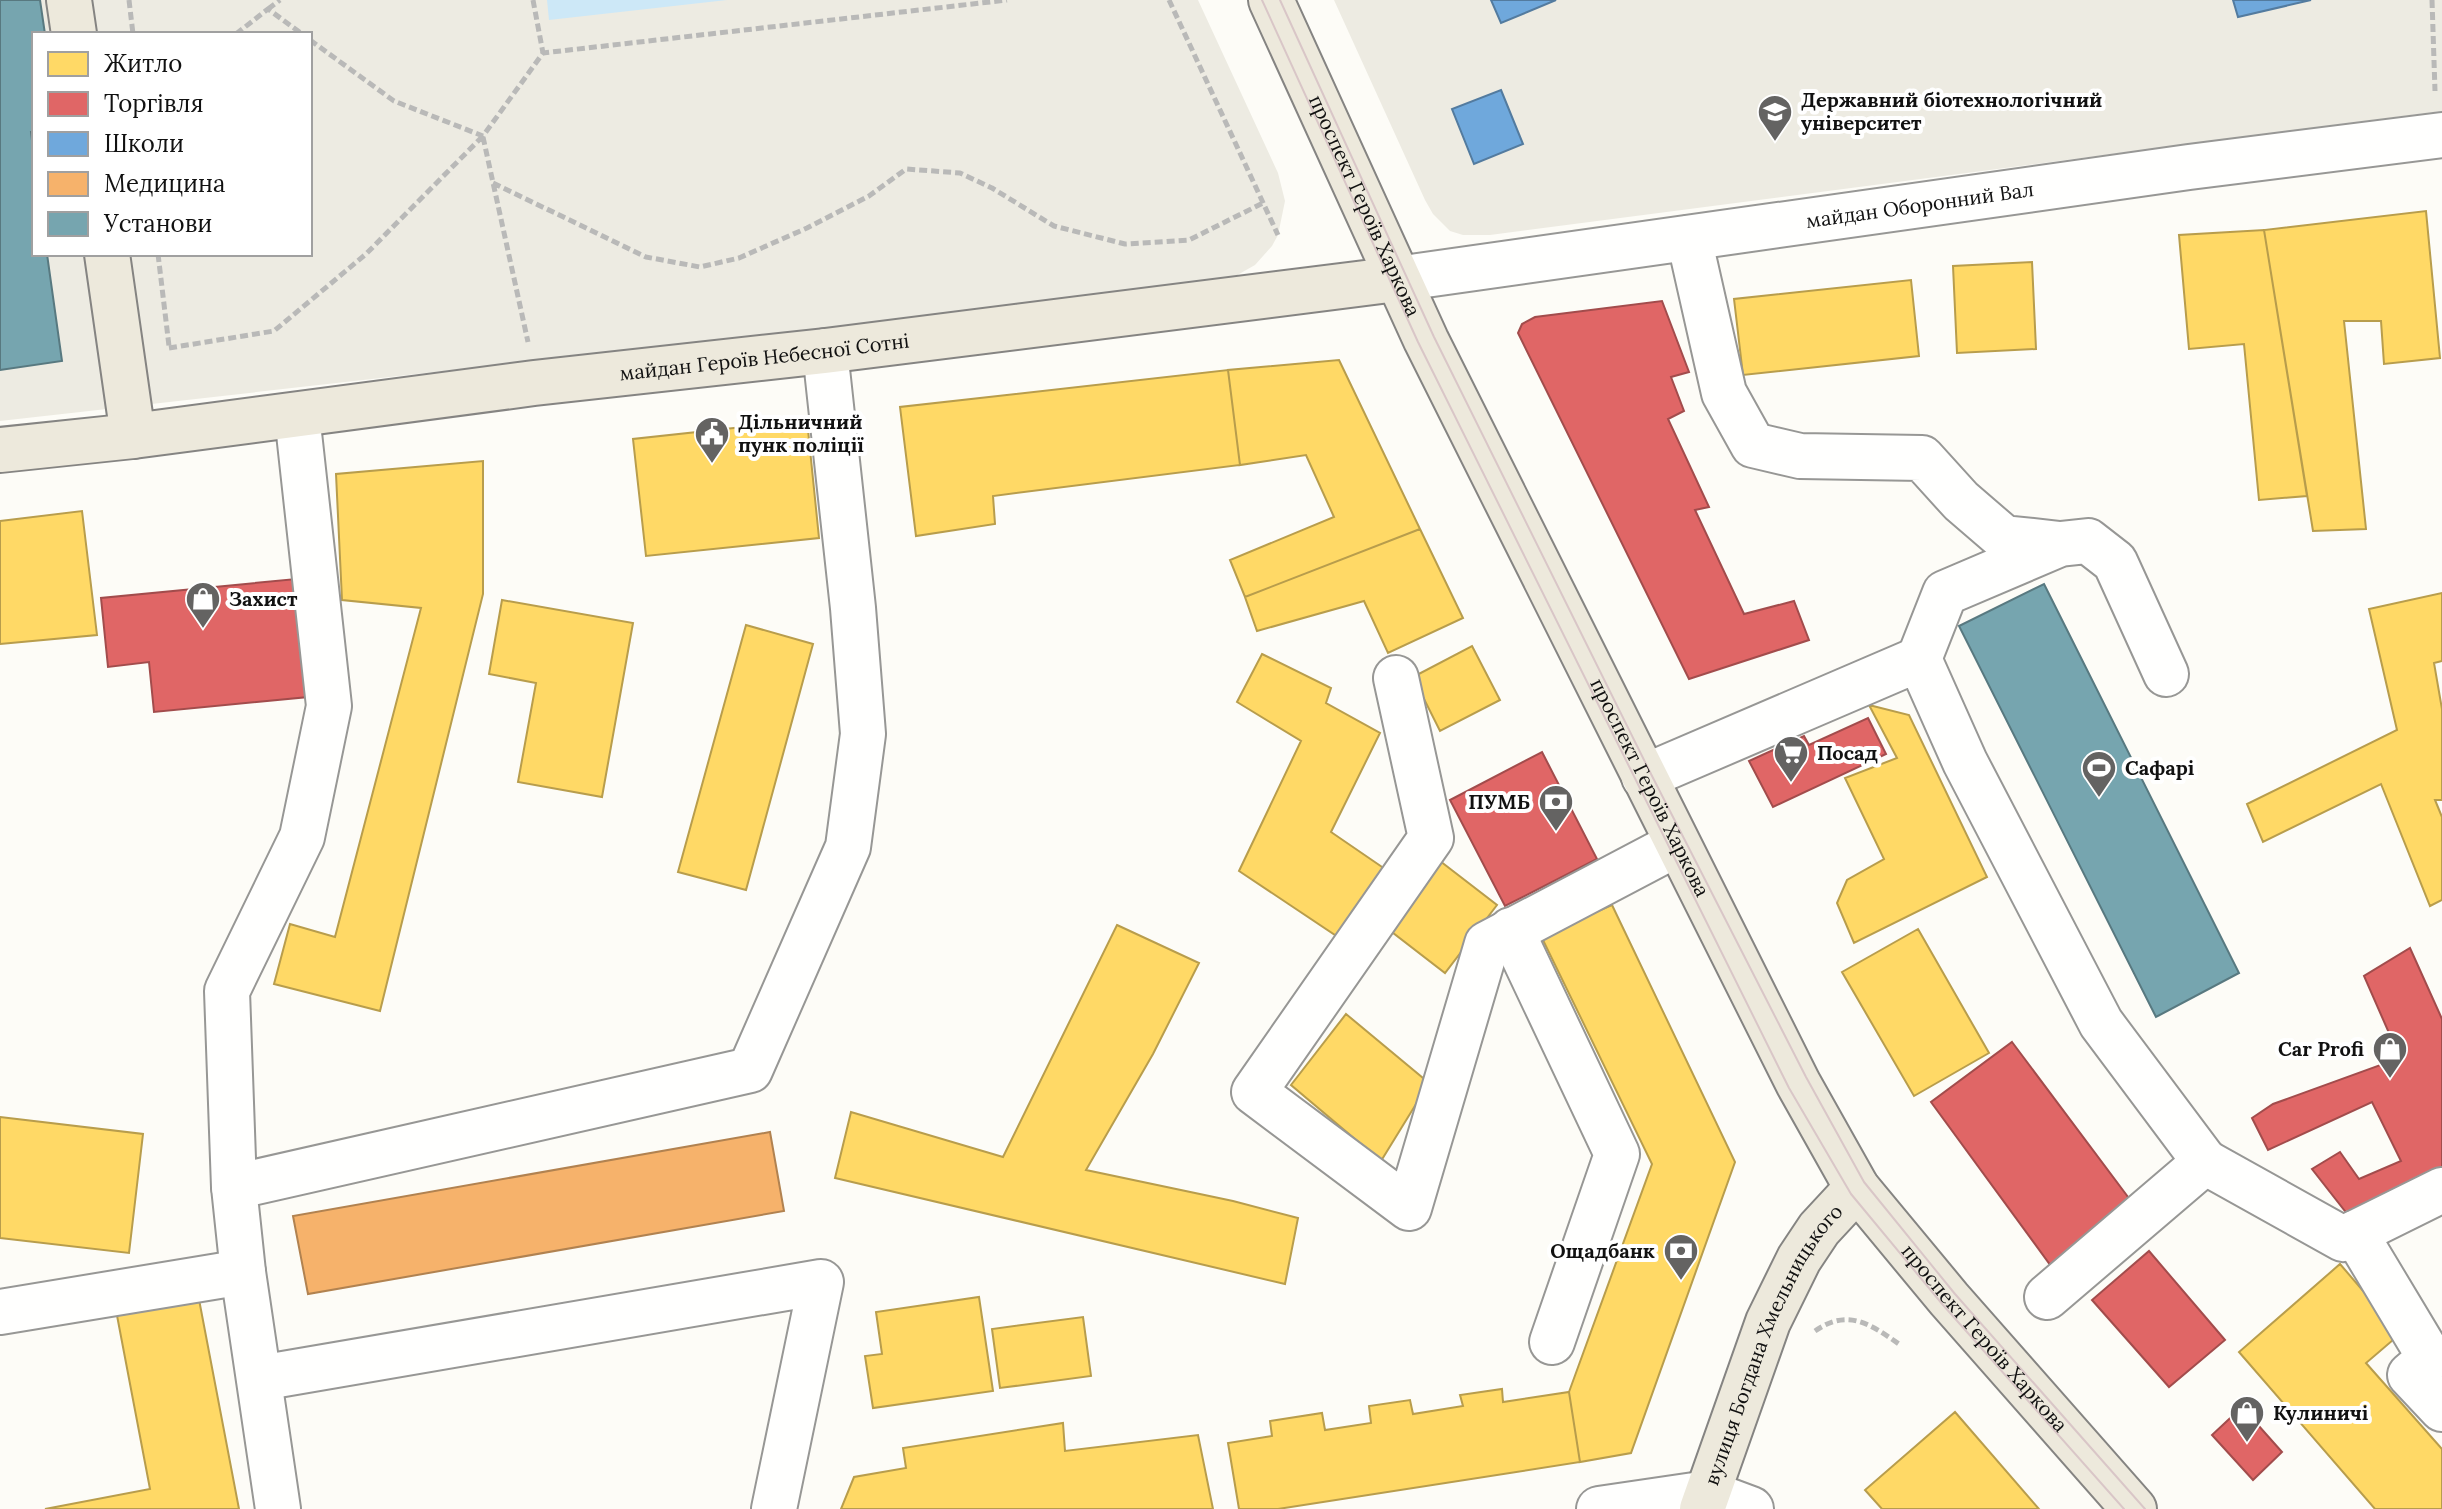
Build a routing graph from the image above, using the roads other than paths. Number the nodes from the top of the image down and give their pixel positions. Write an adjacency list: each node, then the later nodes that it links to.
1 (69, 0): 3 (main road)
2 (1271, 0): 7 (main road, проспект Героїв Харкова)
3 (74, 32)
4 (2439, 136): 5 (street, майдан Оборонний Вал)
5 (1689, 238): 7 (street, майдан Оборонний Вал); 12 (street)
6 (107, 256): 10 (main road)
7 (1397, 279): 8 (main road, майдан Героїв Небесної Сотні); 16 (main road, проспект Героїв Харкова)
8 (825, 351): 9 (main road, майдан Героїв Небесної Сотні); 20 (street)
9 (297, 415): 10 (main road, майдан Героїв Небесної Сотні); 20 (street)
10 (133, 436): 11 (main road, майдан Героїв Небесної Сотні)
11 (0, 450)
12 (2060, 544): 13 (street); 14 (street)
13 (1919, 659): 16 (street); 19 (street)
14 (2166, 674)
15 (1396, 678): 18 (street)
16 (1644, 777): 17 (main road, проспект Героїв Харкова)
17 (1677, 844): 18 (street); 21 (main road, проспект Героїв Харкова)
18 (1511, 930): 27 (street)
19 (2205, 1162): 23 (street); 25 (street)
20 (234, 1187): 24 (street)
21 (1857, 1188): 30 (main road, вулиця Богдана Хмельницького); 35 (main road, проспект Героїв Харкова)
22 (2442, 1190): 23 (street)
23 (2355, 1233): 29 (street)
24 (243, 1272): 26 (street); 28 (street)
25 (2047, 1297)
26 (0, 1312)
27 (1552, 1342)
28 (260, 1378): 31 (street); 32 (street)
29 (2442, 1409)
30 (1705, 1501): 33 (street); 34 (street)
31 (278, 1509)
32 (774, 1509)
33 (1599, 1509)
34 (1751, 1509)
35 (2134, 1509)

